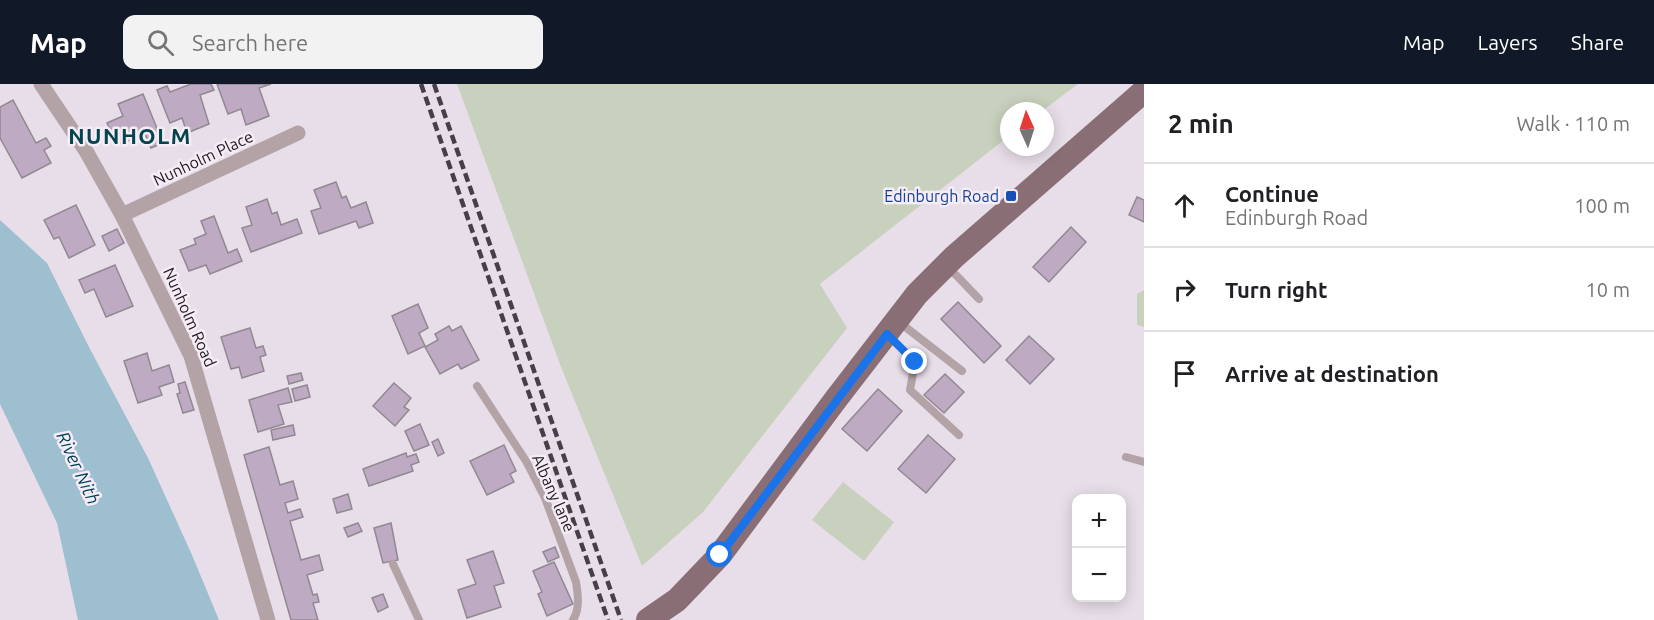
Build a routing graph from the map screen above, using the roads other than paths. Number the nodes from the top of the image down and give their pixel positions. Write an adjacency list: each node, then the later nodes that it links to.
1 (41, 84): 4 (street, Nunholm Road)
2 (1144, 91): 5 (main road)
3 (298, 134): 4 (street, Nunholm Place)
4 (122, 215): 14 (street, Nunholm Road)
5 (944, 268): 6 (lane); 7 (main road)
6 (979, 299)
7 (892, 327): 8 (lane); 10 (lane); 17 (main road)
8 (962, 371)
9 (477, 386): 16 (lane, Albany lane)
10 (959, 435)
11 (1126, 457): 12 (lane)
12 (1144, 462)
13 (393, 564): 15 (lane)
14 (268, 620)
15 (419, 620)
16 (573, 620)
17 (648, 620)

